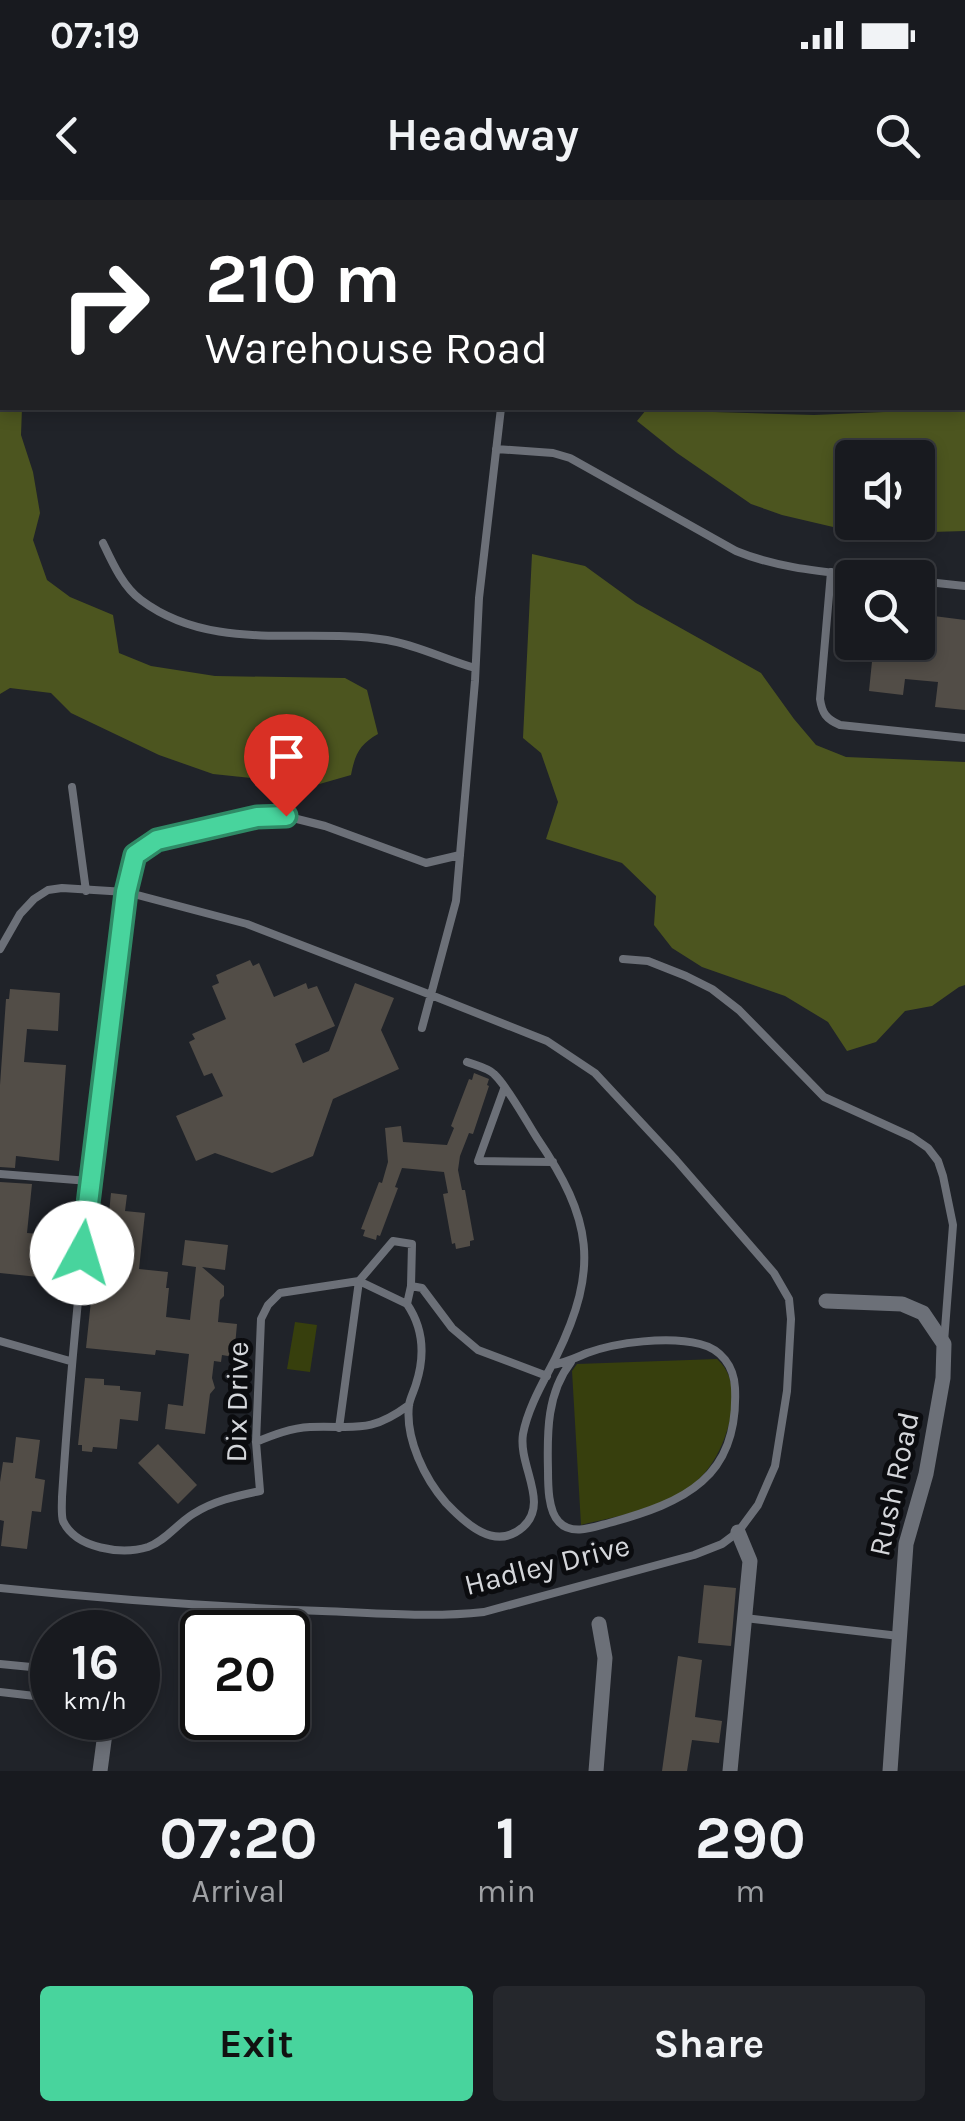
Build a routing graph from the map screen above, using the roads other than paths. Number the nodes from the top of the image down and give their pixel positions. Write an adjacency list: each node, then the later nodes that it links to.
1 (500, 410): 2 (lane)
2 (496, 448): 4 (lane); 8 (lane)
3 (103, 543): 8 (lane)
4 (831, 572): 5 (lane); 9 (lane)
5 (835, 572)
6 (935, 583): 7 (lane)
7 (965, 586)
8 (476, 668): 11 (lane)
9 (965, 738)
10 (72, 787): 12 (lane)
11 (460, 855): 13 (lane); 16 (lane)
12 (86, 891): 13 (lane); 14 (lane)
13 (126, 892): 16 (lane); 22 (lane)
14 (0, 949)
15 (623, 960): 28 (lane)
16 (431, 995): 17 (lane); 36 (lane)
17 (422, 1028)
18 (467, 1062): 19 (lane, Hadley Drive)
19 (504, 1089): 20 (lane, Hadley Drive); 20 (lane)
20 (554, 1162): 31 (lane, Hadley Drive)
21 (0, 1174): 22 (lane)
22 (89, 1181): 29 (lane)
23 (358, 1281): 24 (lane); 26 (lane); 34 (lane); 35 (lane, Dix Drive)
24 (411, 1286): 26 (lane); 32 (lane)
25 (826, 1301): 28 (street)
26 (407, 1304): 33 (lane)
27 (0, 1341): 29 (lane)
28 (944, 1344): 40 (street, Rush Road)
29 (70, 1361): 35 (lane, Dix Drive)
30 (571, 1362): 30 (lane); 31 (lane)
31 (552, 1365): 32 (lane, Hadley Drive)
32 (547, 1376): 33 (lane, Hadley Drive)
33 (409, 1405): 34 (lane)
34 (339, 1428): 35 (lane)
35 (256, 1442)
36 (738, 1532): 37 (lane, Hadley Drive); 38 (street)
37 (0, 1588)
38 (745, 1618): 40 (lane); 48 (street)
39 (600, 1624): 47 (street)
40 (899, 1636): 49 (street, Rush Road)
41 (0, 1664): 42 (lane)
42 (30, 1667)
43 (0, 1692): 44 (lane)
44 (30, 1695)
45 (104, 1740): 46 (street)
46 (100, 1771)
47 (596, 1771)
48 (730, 1771)
49 (890, 1771)

